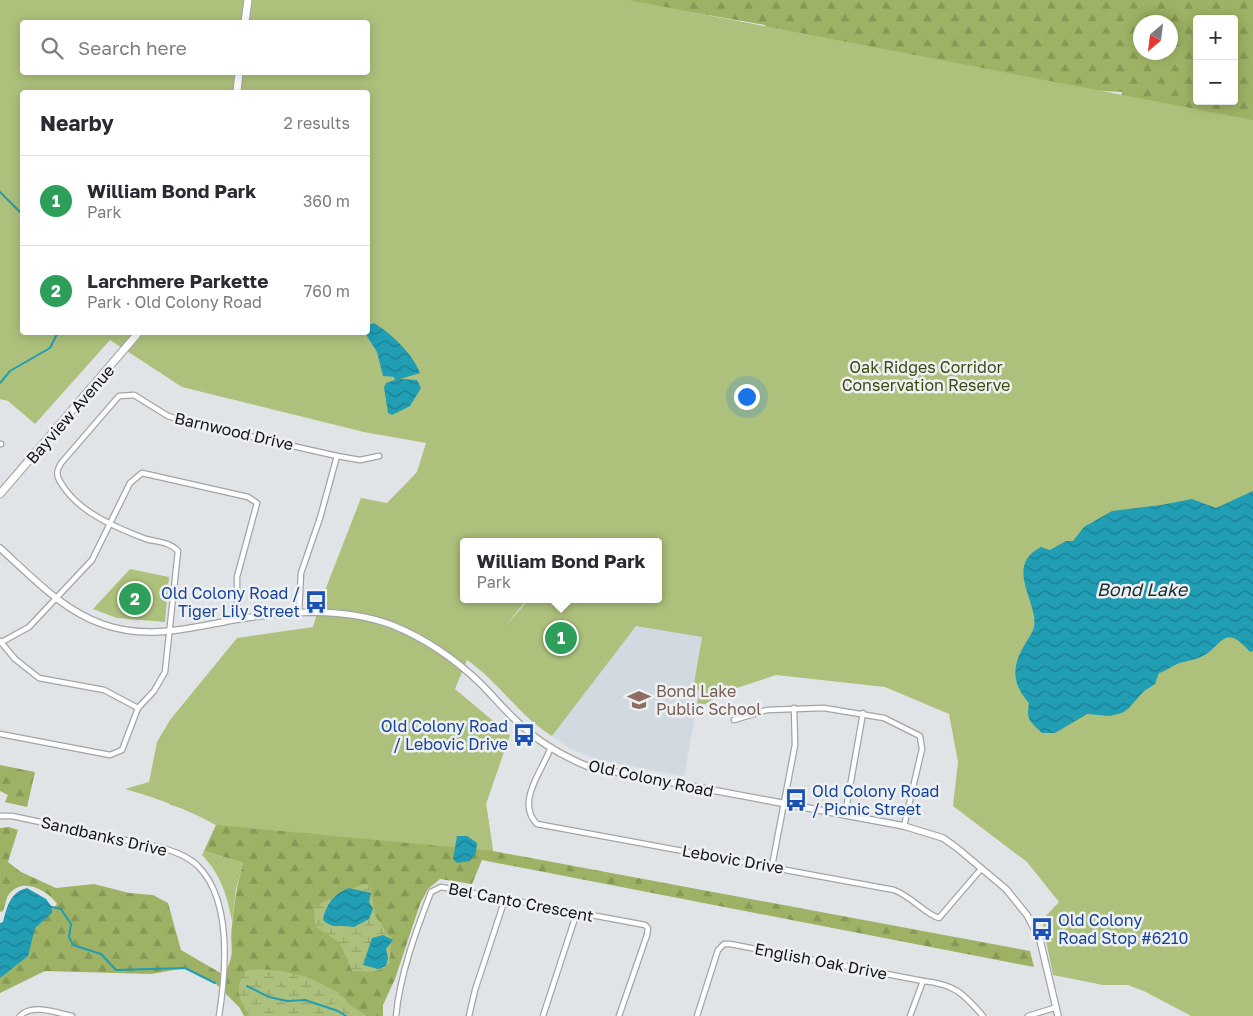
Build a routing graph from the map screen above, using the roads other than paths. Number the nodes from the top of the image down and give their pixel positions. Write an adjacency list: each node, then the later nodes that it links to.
1 (248, 0): 2 (main road)
2 (246, 20)
3 (240, 75): 4 (main road)
4 (237, 90)
5 (136, 335): 8 (main road, Bayview Avenue)
6 (337, 456): 7 (street, Barnwood Drive); 9 (street, Barnwood Drive); 12 (street)
7 (379, 456)
8 (0, 494)
9 (110, 523): 11 (street); 13 (street); 14 (street)
10 (0, 548): 11 (street, Old Colony Road)
11 (57, 598): 14 (street, Old Colony Road); 15 (street)
12 (299, 611): 13 (street, Old Colony Road); 21 (street, Old Colony Road)
13 (237, 619): 14 (street, Old Colony Road)
14 (170, 633): 16 (street)
15 (0, 642): 16 (street)
16 (138, 708): 20 (street)
17 (794, 708): 18 (street); 19 (street); 22 (street)
18 (863, 713): 23 (street); 25 (street)
19 (734, 720)
20 (0, 734)
21 (550, 747): 22 (street, Old Colony Road); 26 (street, Lebovic Drive)
22 (785, 804): 23 (street, Old Colony Road); 26 (street)
23 (845, 815): 25 (street, Old Colony Road)
24 (0, 816): 34 (street, Sandbanks Drive)
25 (904, 826): 27 (street, Old Colony Road)
26 (772, 866): 27 (street, Lebovic Drive)
27 (982, 869): 31 (street, Old Colony Road)
28 (505, 899): 29 (street, Bel Canto Crescent); 35 (street, Bel Canto Crescent); 36 (street)
29 (577, 912): 37 (street); 38 (street, Bel Canto Crescent)
30 (923, 981): 39 (street, English Oak Drive); 40 (street); 41 (street, English Oak Drive)
31 (1054, 1008): 42 (street); 43 (street, Old Colony Road)
32 (20, 1016): 33 (street)
33 (72, 1016)
34 (218, 1016)
35 (396, 1016)
36 (469, 1016)
37 (543, 1016)
38 (619, 1016)
39 (697, 1016)
40 (910, 1016)
41 (983, 1016)
42 (1028, 1016)
43 (1058, 1016)

